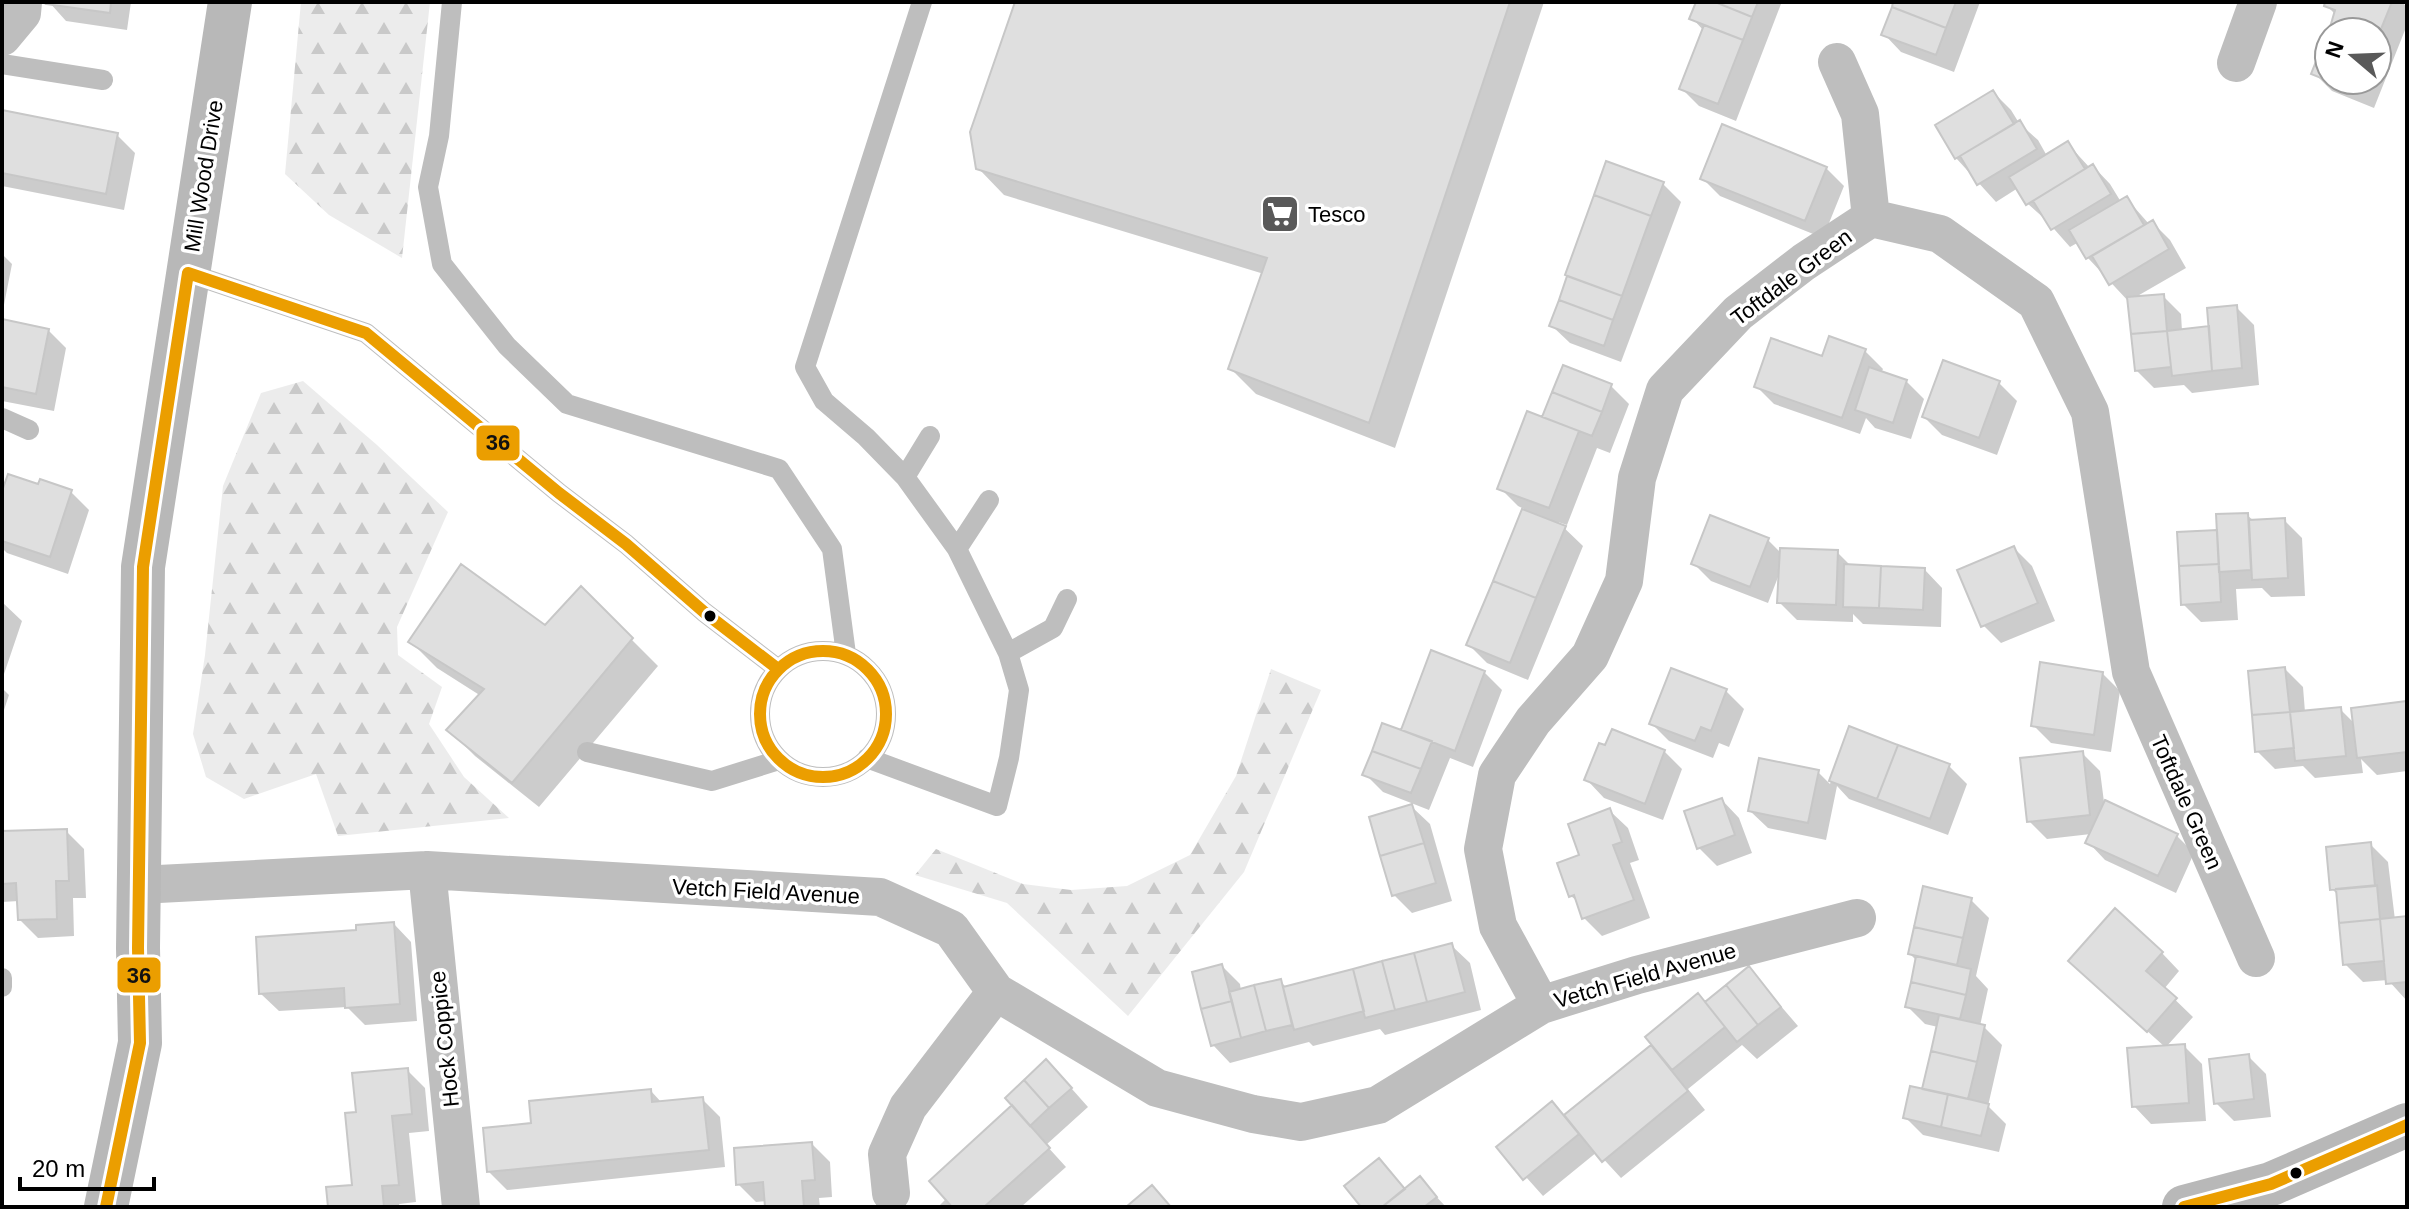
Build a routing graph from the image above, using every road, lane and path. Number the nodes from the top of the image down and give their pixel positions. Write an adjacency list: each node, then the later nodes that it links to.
1 (23, 2): 6 (street)
2 (230, 2): 12 (street, Mill Wood Drive)
3 (452, 2): 21 (lane)
4 (922, 2): 16 (lane)
5 (2258, 2): 8 (street)
6 (2, 37)
7 (1837, 62): 11 (street)
8 (2236, 63)
9 (2, 64): 10 (lane)
10 (103, 80)
11 (1871, 218): 29 (street, Toftdale Green); 33 (street, Toftdale Green)
12 (188, 273): 22 (lane); 27 (street, Mill Wood Drive)
13 (2, 418): 14 (lane)
14 (29, 430)
15 (930, 436): 16 (lane)
16 (905, 477): 18 (lane)
17 (989, 500): 18 (lane)
18 (957, 549): 20 (lane)
19 (1067, 599): 20 (lane)
20 (1008, 653): 24 (lane)
21 (846, 654): 22 (lane); 24 (lane)
22 (778, 669): 25 (lane)
23 (587, 752): 25 (lane)
24 (867, 758): 25 (lane)
25 (779, 760)
26 (427, 870): 27 (street, Vetch Field Avenue); 32 (street, Vetch Field Avenue); 37 (street, Hock Coppice)
27 (139, 885): 36 (street, Mill Wood Drive)
28 (1857, 918): 33 (street, Vetch Field Avenue)
29 (2256, 958)
30 (2, 978): 31 (lane)
31 (2, 987)
32 (996, 992): 33 (street, Vetch Field Avenue); 35 (street)
33 (1541, 1005)
34 (2407, 1125): 38 (street)
35 (891, 1193)
36 (106, 1207)
37 (461, 1207)
38 (2184, 1207)

